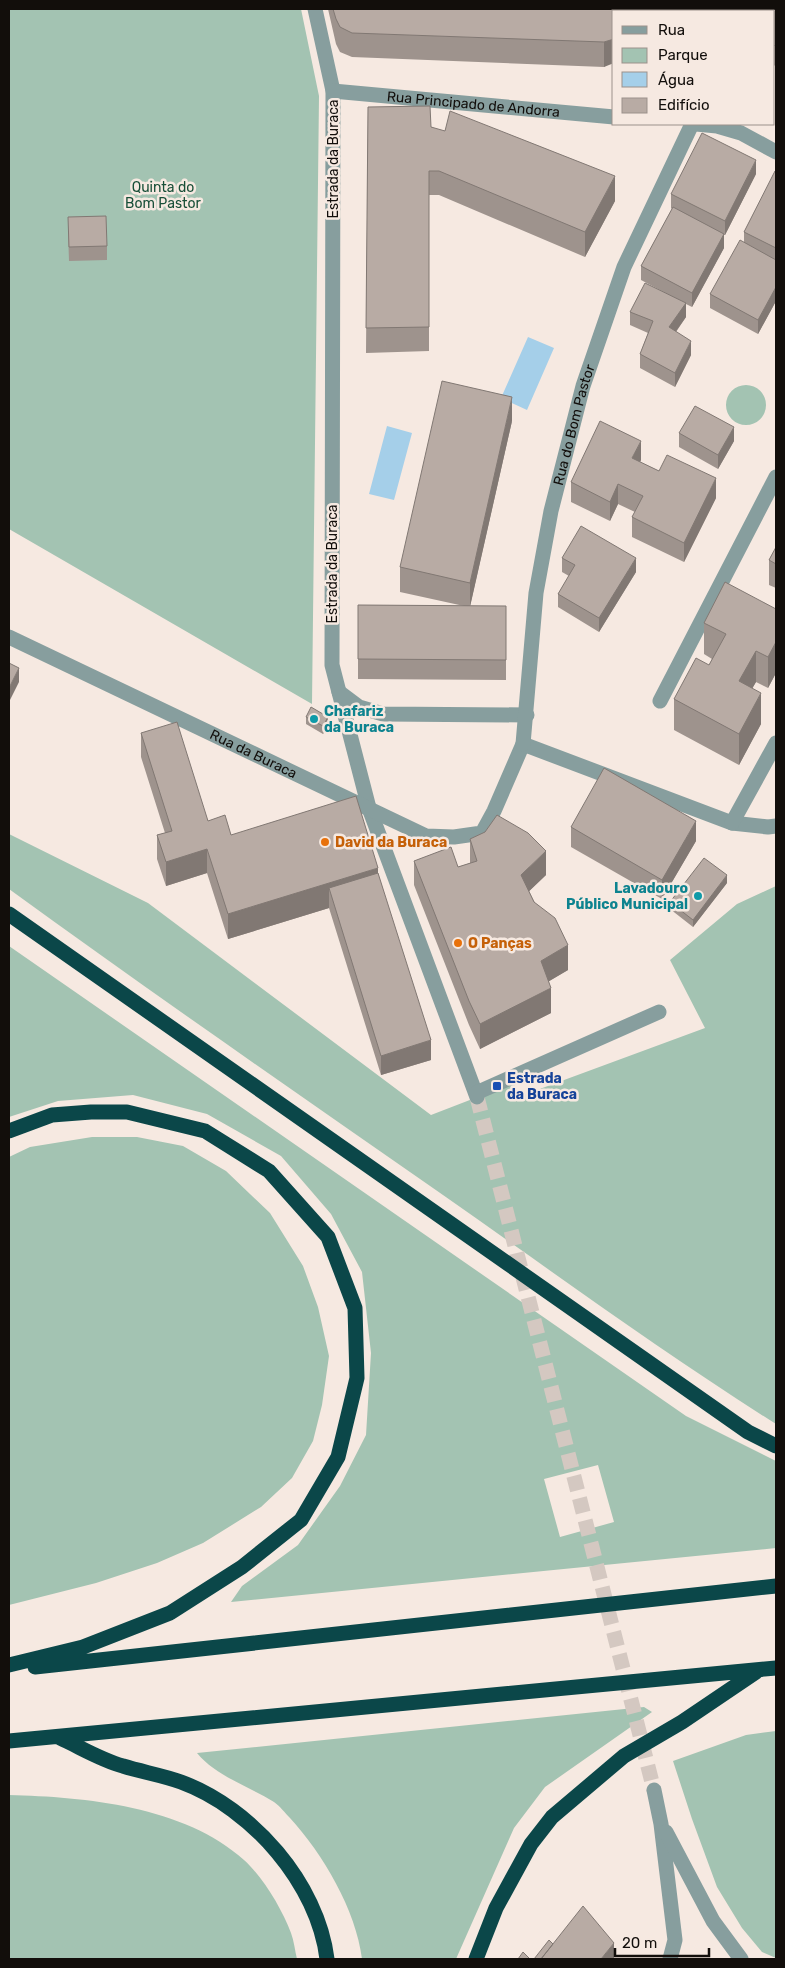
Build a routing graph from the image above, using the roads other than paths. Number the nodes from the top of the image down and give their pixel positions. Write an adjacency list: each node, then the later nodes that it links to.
1 (315, 9): 2 (street, Estrada da Buraca)
2 (333, 91): 3 (street, Rua Principado de Andorra); 11 (street, Estrada da Buraca)
3 (612, 117)
4 (694, 125): 13 (street, Rua do Bom Pastor)
5 (706, 125): 6 (street)
6 (776, 152)
7 (776, 477): 8 (street)
8 (720, 586): 9 (street); 12 (street)
9 (736, 594)
10 (9, 637): 16 (street, Rua da Buraca)
11 (339, 692): 13 (street); 16 (street, Estrada da Buraca)
12 (660, 701)
13 (527, 715): 15 (street, Rua do Bom Pastor)
14 (776, 743): 18 (street)
15 (523, 744): 17 (street, Rua do Bom Pastor); 18 (street)
16 (369, 808): 17 (street, Rua da Buraca); 21 (street, Estrada da Buraca)
17 (494, 812)
18 (732, 823): 19 (street)
19 (776, 826)
20 (9, 914): 23 (highway)
21 (659, 1012)
22 (9, 1131): 25 (highway)
23 (776, 1446)
24 (776, 1586): 27 (highway)
25 (9, 1666)
26 (776, 1668): 28 (highway)
27 (9, 1670)
28 (758, 1670): 29 (highway); 34 (highway)
29 (58, 1737): 30 (highway); 33 (highway)
30 (9, 1741)
31 (654, 1790): 32 (street)
32 (661, 1824): 35 (street); 36 (street)
33 (327, 1959)
34 (476, 1959)
35 (670, 1959)
36 (742, 1959)

